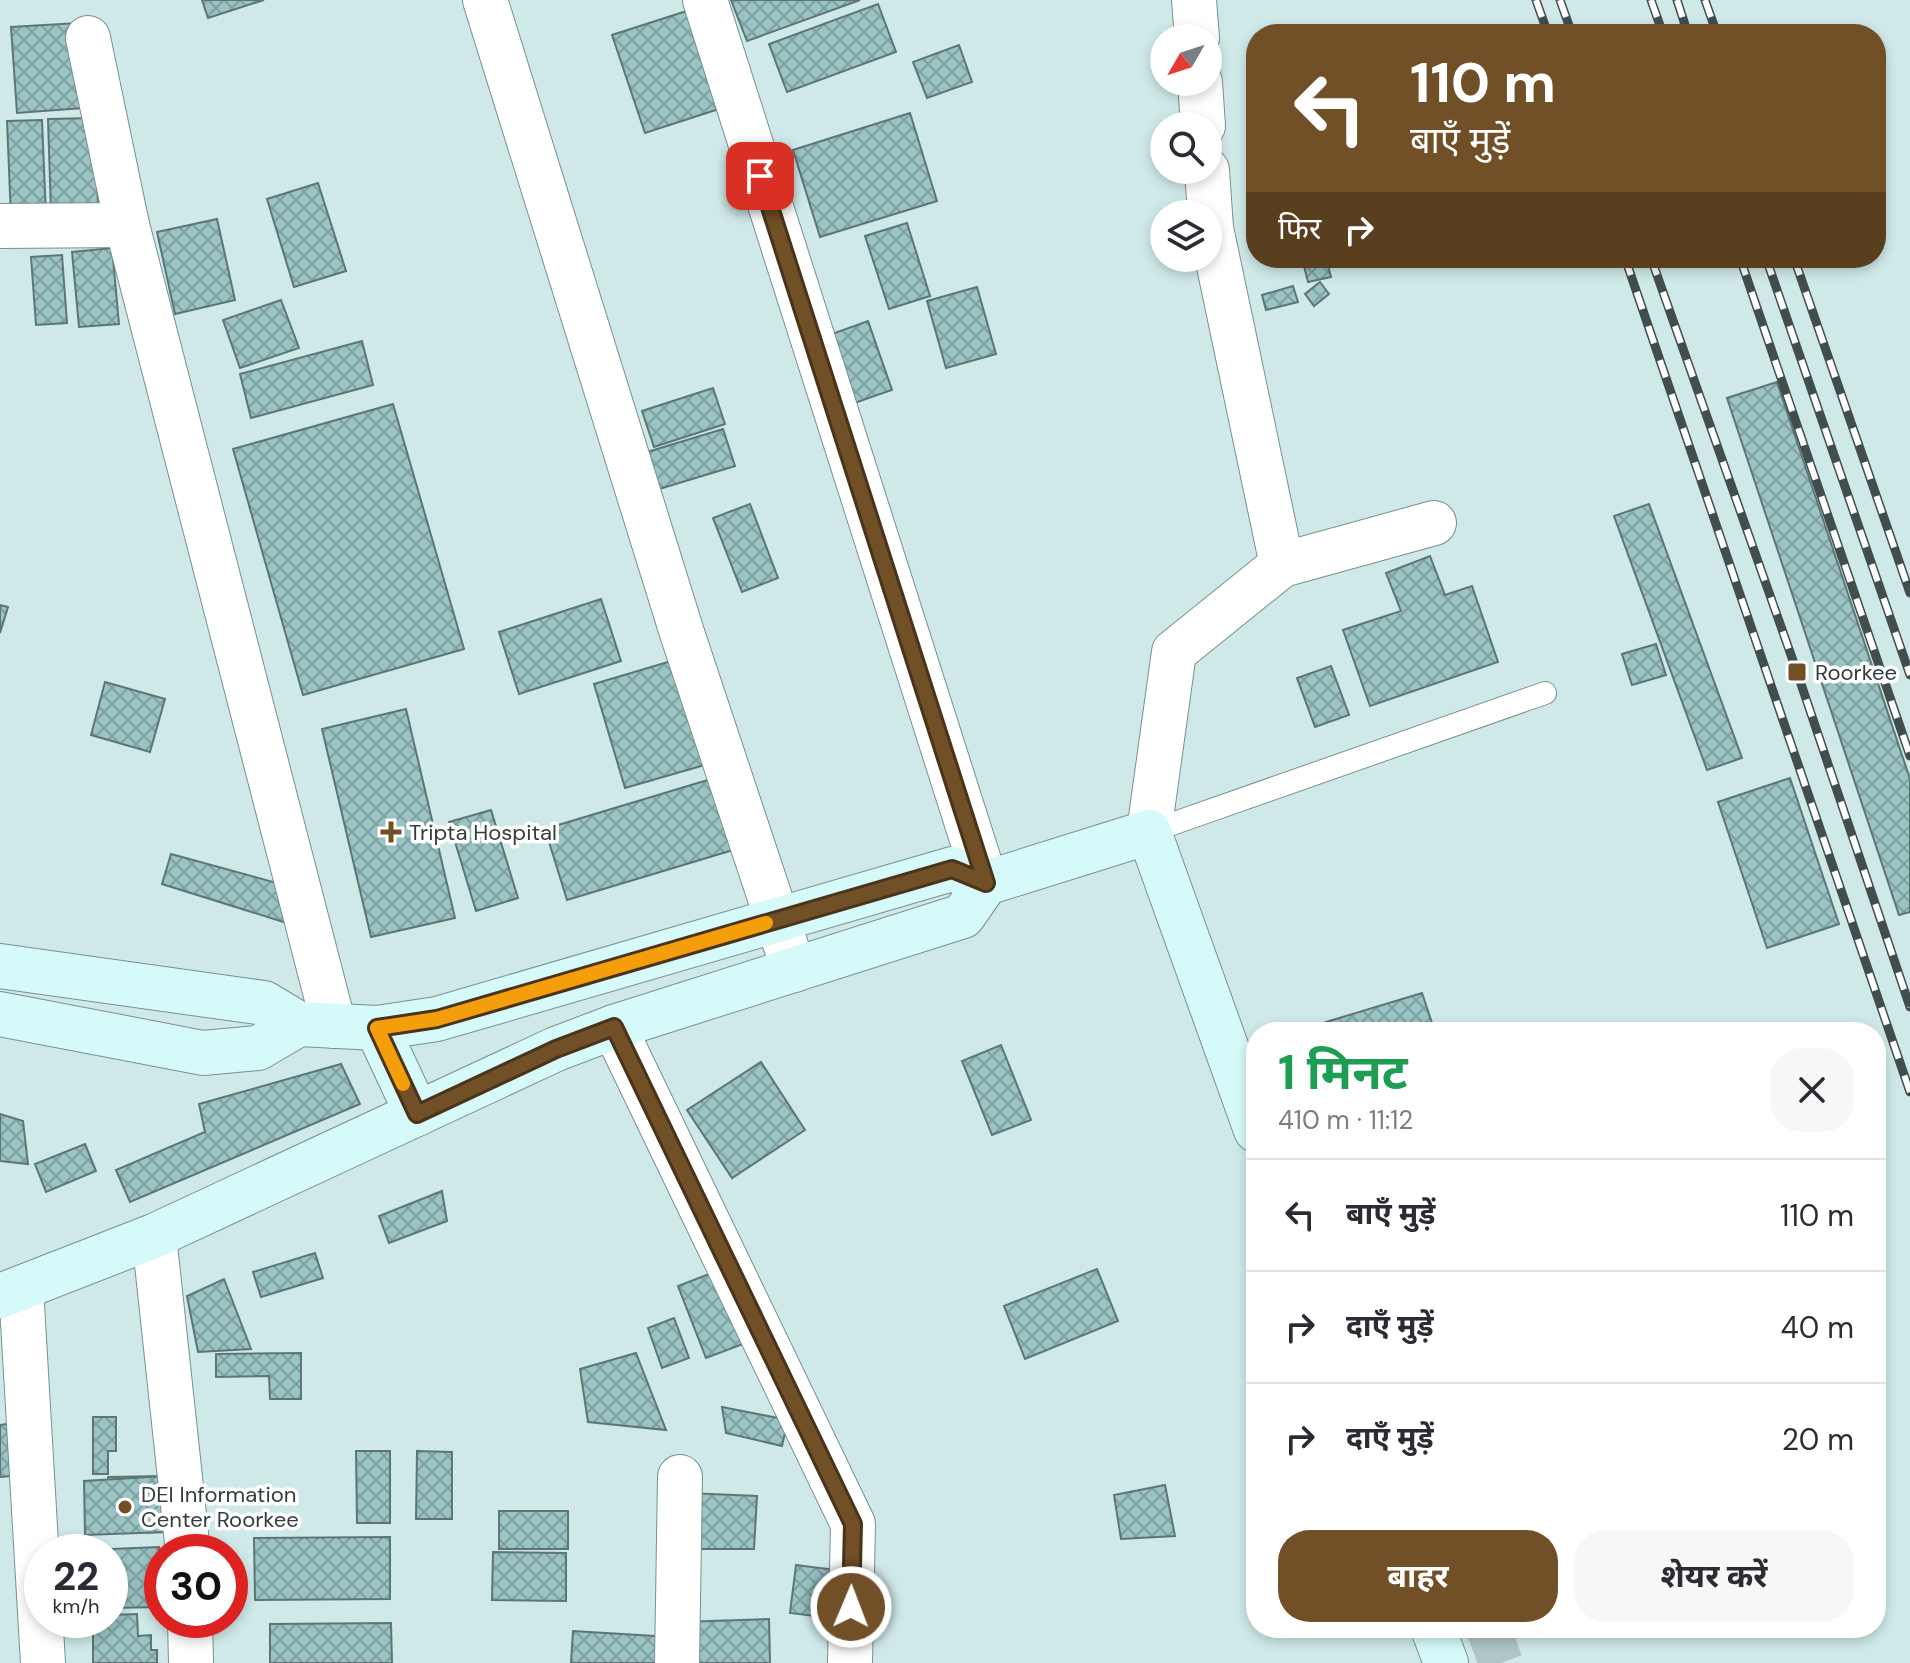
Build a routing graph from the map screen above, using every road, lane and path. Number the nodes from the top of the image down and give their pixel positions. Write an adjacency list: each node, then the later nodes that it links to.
1 (485, 0): 14 (street)
2 (705, 0): 13 (street)
3 (1194, 0): 4 (street)
4 (1196, 24)
5 (88, 38): 7 (street)
6 (1208, 184): 10 (street)
7 (127, 225): 8 (street); 18 (street)
8 (0, 226)
9 (1434, 523): 10 (street)
10 (1282, 565): 12 (street)
11 (1545, 693): 12 (lane)
12 (1149, 832): 13 (main road); 21 (main road)
13 (986, 883): 14 (main road); 16 (main road)
14 (777, 920): 16 (street); 20 (main road)
15 (0, 966): 18 (main road)
16 (794, 970): 19 (main road)
17 (0, 1014): 18 (main road)
18 (316, 1025): 20 (main road)
19 (614, 1027): 22 (main road); 32 (street)
20 (377, 1028): 22 (main road)
21 (1244, 1074)
22 (417, 1114): 23 (main road)
23 (154, 1236): 24 (main road); 26 (street)
24 (10, 1292): 29 (street)
25 (680, 1477): 31 (street)
26 (186, 1534)
27 (190, 1638): 30 (street)
28 (1437, 1638): 33 (main road)
29 (43, 1663)
30 (191, 1663)
31 (677, 1663)
32 (850, 1663)
33 (1446, 1663)

